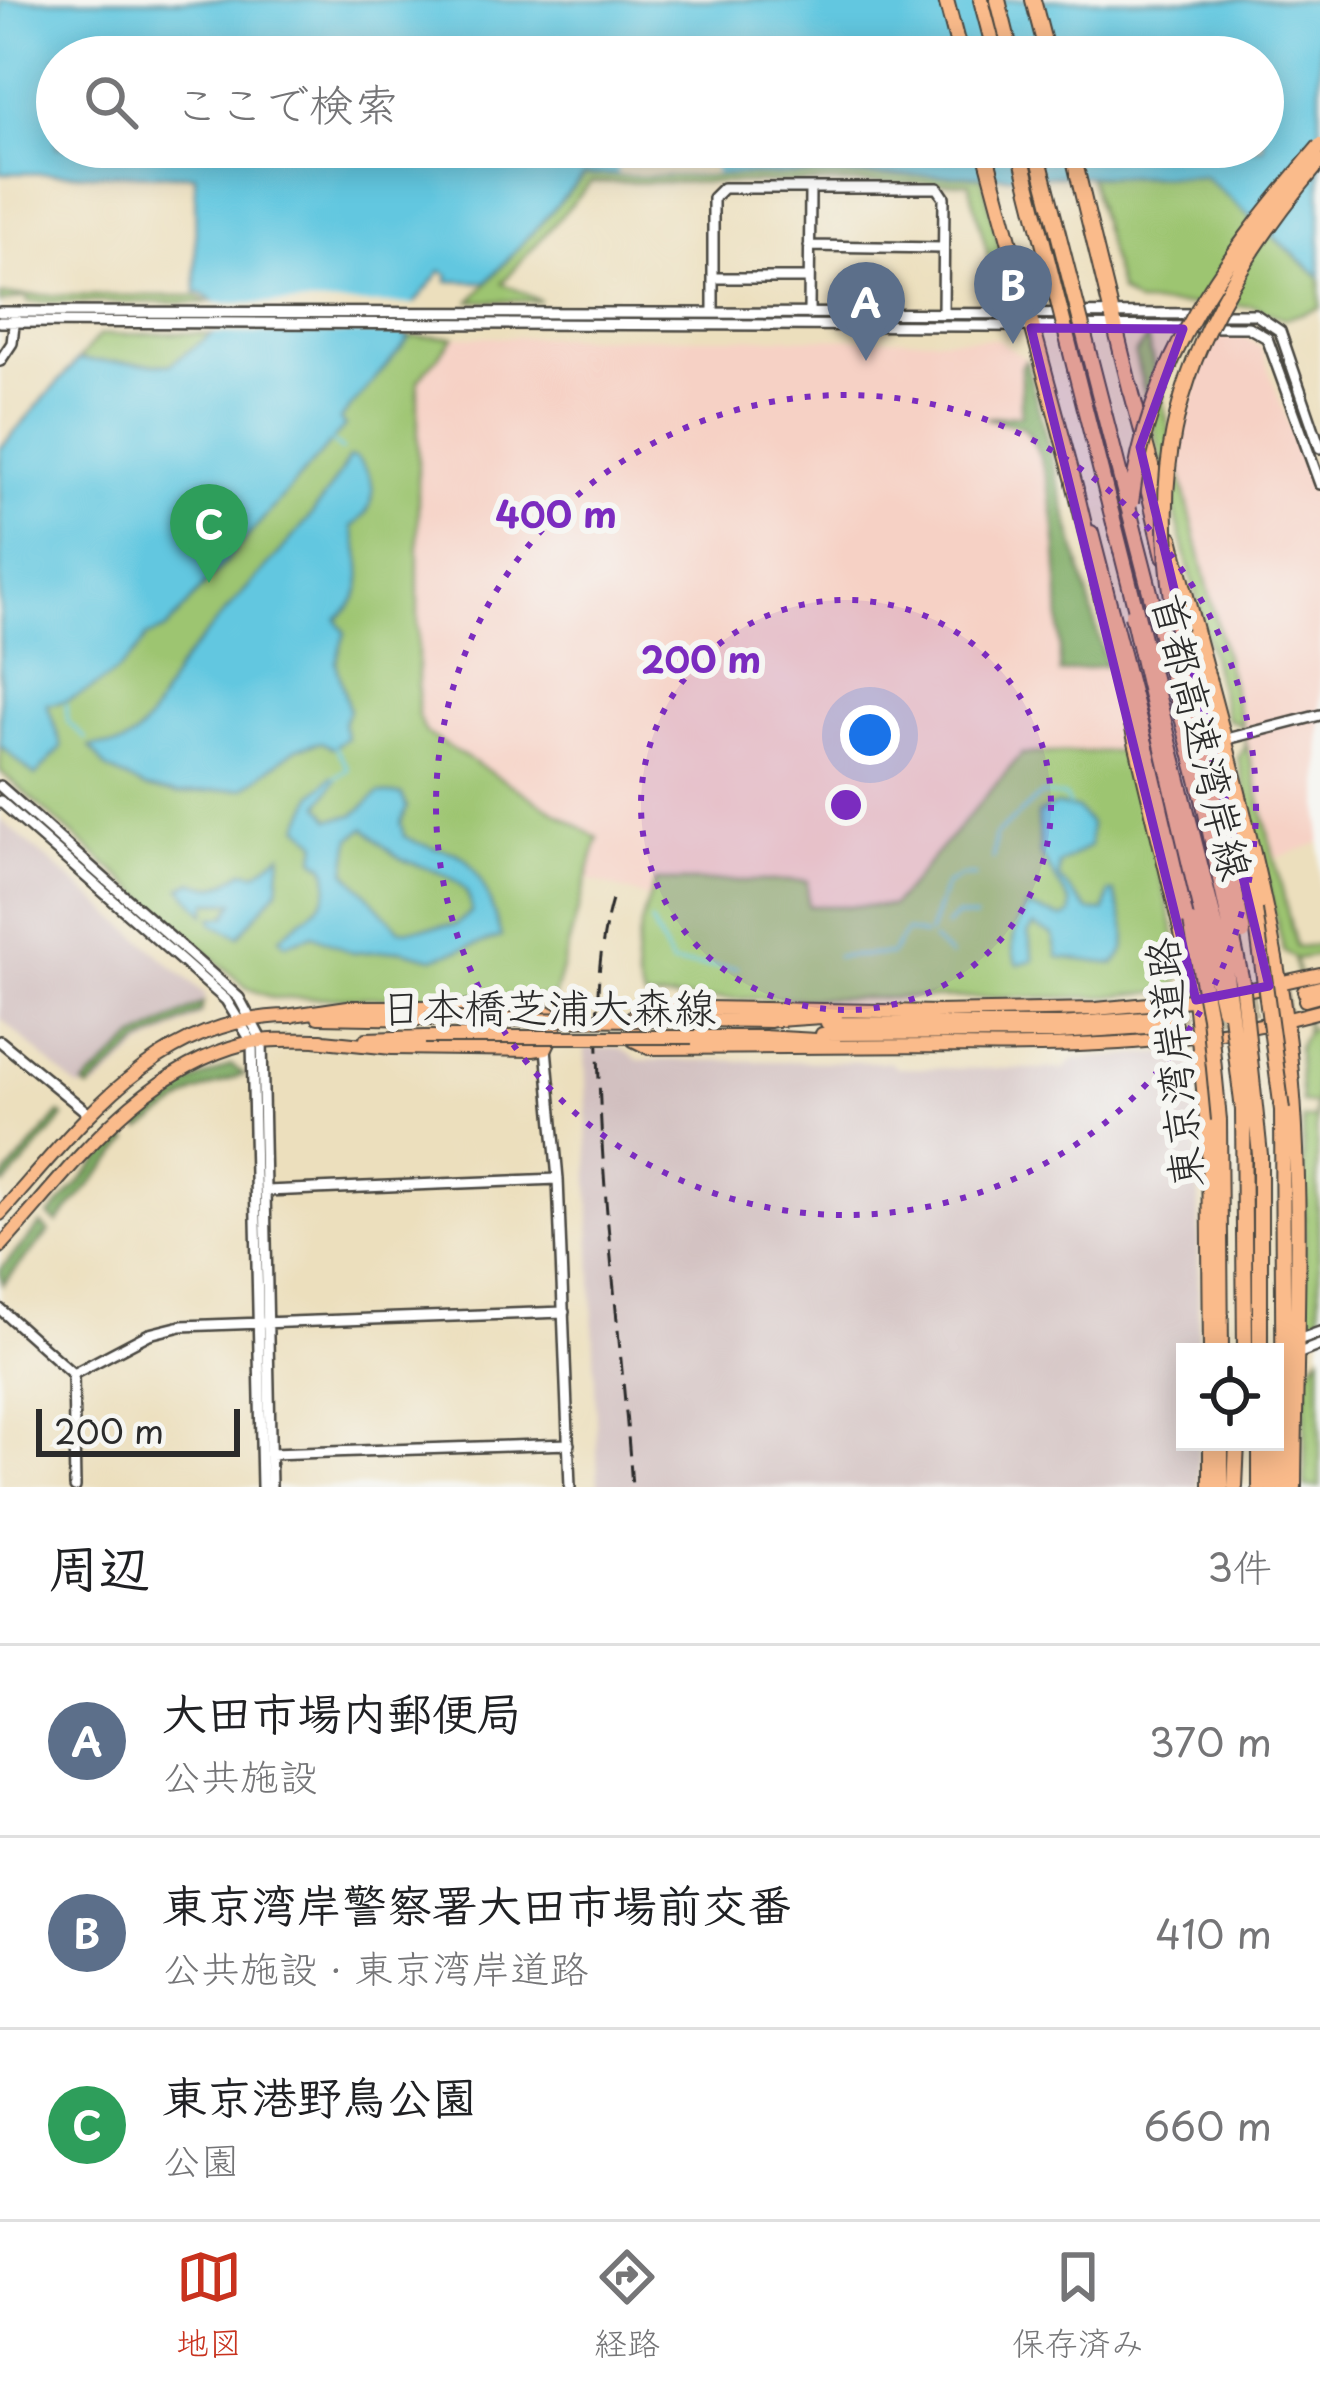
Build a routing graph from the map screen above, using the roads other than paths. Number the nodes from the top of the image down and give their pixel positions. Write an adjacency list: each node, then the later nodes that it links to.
1 (946, 0): 5 (highway)
2 (982, 0): 6 (highway)
3 (998, 0): 7 (highway)
4 (1033, 0): 8 (highway)
5 (955, 36)
6 (991, 36)
7 (1007, 36)
8 (1042, 36)
9 (1320, 146): 55 (highway, bridge)
10 (1320, 161): 55 (highway, bridge)
11 (989, 168): 26 (highway, 東京湾岸道路)
12 (1024, 168): 55 (highway, 首都高速湾岸線, bridge)
13 (1041, 168): 55 (highway, 首都高速湾岸線, bridge)
14 (1076, 168): 21 (highway)
15 (810, 188): 16 (street); 17 (street); 18 (street)
16 (809, 246): 17 (street); 19 (street)
17 (944, 248): 24 (street)
18 (713, 278): 19 (street); 22 (street)
19 (809, 278): 23 (street)
20 (0, 312): 25 (street)
21 (1114, 313): 26 (street); 28 (highway); 31 (street)
22 (712, 314): 23 (street); 25 (street)
23 (809, 314): 24 (street)
24 (943, 314): 26 (street)
25 (15, 317): 26 (street); 27 (street); 29 (street)
26 (1029, 321): 28 (street); 32 (highway, 東京湾岸道路)
27 (0, 322)
28 (1118, 330): 30 (highway); 33 (street)
29 (0, 361)
30 (1129, 383): 35 (highway); 90 (highway, bridge)
31 (1320, 448)
32 (1074, 483): 40 (highway); 66 (highway, 東京湾岸道路, bridge)
33 (1320, 484)
34 (1320, 716): 35 (street)
35 (1223, 740): 39 (highway)
36 (0, 786): 44 (street)
37 (0, 801): 44 (street)
38 (1320, 974): 39 (main road)
39 (1279, 983): 40 (main road); 45 (highway)
40 (1196, 1000): 42 (main road); 47 (highway)
41 (1320, 1011): 45 (main road)
42 (942, 1012): 46 (main road); 52 (main road)
43 (286, 1016): 44 (main road, 日本橋芝浦大森線); 46 (main road, 日本橋芝浦大森線, bridge); 53 (main road)
44 (247, 1019): 51 (street); 54 (main road, 日本橋芝浦大森線)
45 (1285, 1020): 47 (main road); 70 (highway)
46 (764, 1021): 48 (main road, 日本橋芝浦大森線)
47 (1200, 1036): 52 (main road); 65 (highway)
48 (763, 1037): 49 (main road, 日本橋芝浦大森線, bridge); 52 (main road)
49 (314, 1040): 51 (main road, 日本橋芝浦大森線); 53 (main road)
50 (0, 1041): 54 (street)
51 (257, 1042): 57 (street); 59 (main road, 日本橋芝浦大森線); 63 (street)
52 (947, 1046)
53 (545, 1048): 56 (street)
54 (89, 1114): 58 (main road, 日本橋芝浦大森線)
55 (1252, 1155): 60 (highway, 首都高速湾岸線, bridge)
56 (558, 1178): 57 (street); 62 (street)
57 (266, 1191): 63 (street)
58 (0, 1214)
59 (0, 1247)
60 (1253, 1305): 67 (highway, 首都高速湾岸線, bridge); 68 (highway, 首都高速湾岸線, bridge)
61 (0, 1309): 71 (street)
62 (563, 1312): 63 (street); 72 (street)
63 (264, 1324): 71 (street); 79 (street); 81 (street)
64 (1320, 1332): 70 (street)
65 (1211, 1343)
66 (1221, 1343)
67 (1244, 1343)
68 (1262, 1343)
69 (1320, 1346): 70 (street)
70 (1295, 1348): 91 (highway)
71 (73, 1374): 80 (street)
72 (569, 1444): 79 (street); 83 (street)
73 (1211, 1451): 84 (highway)
74 (1221, 1451): 85 (highway)
75 (1239, 1451): 86 (highway)
76 (1241, 1451): 87 (highway)
77 (1259, 1451): 88 (highway)
78 (1271, 1451): 89 (highway)
79 (270, 1454): 82 (street)
80 (75, 1487)
81 (262, 1487)
82 (271, 1487)
83 (570, 1487)
84 (1211, 1487)
85 (1221, 1487)
86 (1235, 1487)
87 (1244, 1487)
88 (1260, 1487)
89 (1272, 1487)
90 (1284, 1487)
91 (1294, 1487)

